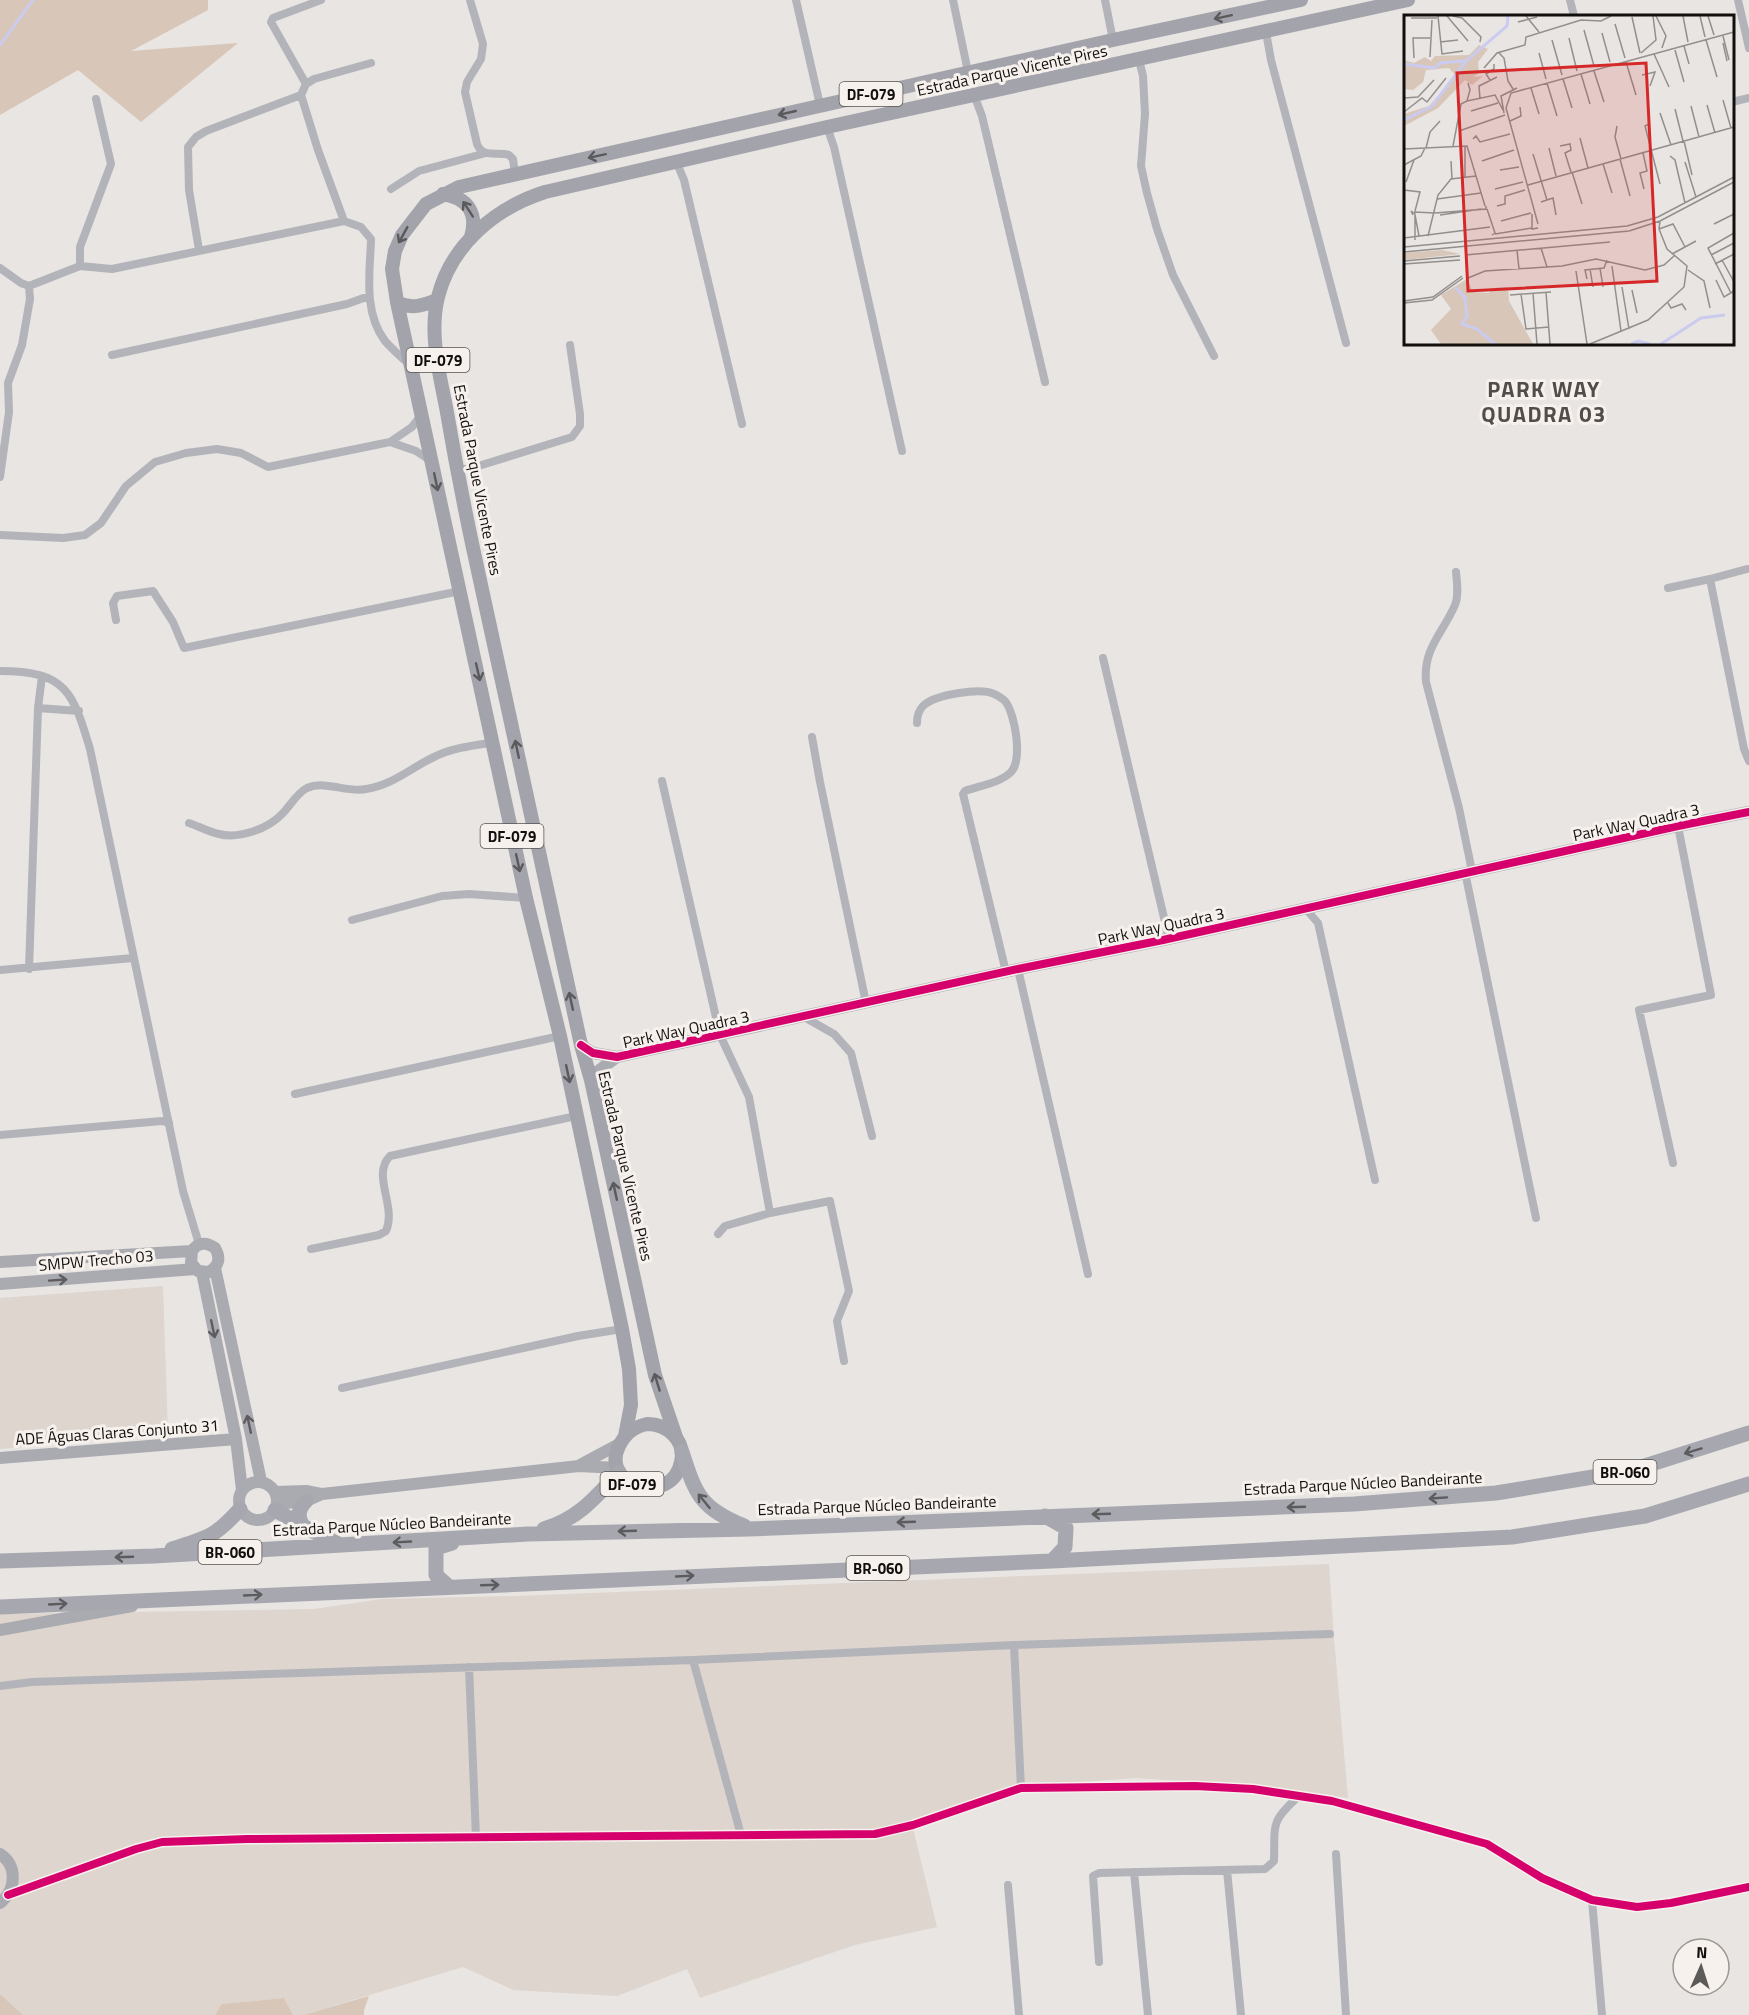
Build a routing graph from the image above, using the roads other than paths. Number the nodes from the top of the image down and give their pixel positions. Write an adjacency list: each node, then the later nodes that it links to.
1 (321, 0): 18 (street)
2 (470, 0): 26 (street)
3 (796, 0): 24 (street)
4 (953, 0): 17 (street)
5 (1105, 0): 13 (street)
6 (1301, 0): 10 (main road, Estrada Parque Vicente Pires / DF-079)
7 (1408, 0): 12 (main road, Estrada Parque Vicente Pires / DF-079)
8 (1570, 0): 11 (street)
9 (1738, 0): 14 (street)
10 (1265, 4): 13 (main road, Estrada Parque Vicente Pires / DF-079, one-way to 13)
11 (1574, 15)
12 (1266, 32): 15 (main road, Estrada Parque Vicente Pires / DF-079); 40 (street)
13 (1113, 40): 17 (main road, Estrada Parque Vicente Pires / DF-079)
14 (1749, 48)
15 (1139, 60): 20 (main road, Estrada Parque Vicente Pires / DF-079); 43 (street)
16 (370, 63): 18 (street)
17 (968, 72): 24 (main road, Estrada Parque Vicente Pires / DF-079)
18 (306, 84): 19 (street)
19 (301, 94): 31 (street); 33 (street)
20 (974, 95): 25 (main road, Estrada Parque Vicente Pires / DF-079); 45 (street)
21 (1749, 98): 23 (street)
22 (96, 99): 34 (street)
23 (1734, 102)
24 (820, 105): 28 (main road, Estrada Parque Vicente Pires / DF-079, one-way to 28)
25 (827, 127): 27 (main road, Estrada Parque Vicente Pires / DF-079); 51 (street)
26 (487, 153): 28 (street); 29 (street)
27 (676, 161): 32 (main road, Estrada Parque Vicente Pires / DF-079); 49 (street)
28 (515, 174): 30 (main road, Estrada Parque Vicente Pires / DF-079)
29 (391, 189)
30 (443, 194): 32 (main road, one-way to 30); 39 (main road, Estrada Parque Vicente Pires / DF-079, one-way to 39)
31 (345, 221): 33 (street); 37 (street)
32 (471, 237): 38 (main road, Estrada Parque Vicente Pires / DF-079)
33 (199, 250): 34 (street)
34 (80, 266): 36 (street)
35 (0, 268): 36 (street)
36 (29, 286): 46 (street)
37 (369, 296): 42 (street); 44 (street)
38 (437, 300): 39 (main road); 53 (main road, Estrada Parque Vicente Pires / DF-079)
39 (397, 302): 44 (main road, Estrada Parque Vicente Pires / DF-079)
40 (1346, 343)
41 (570, 345): 53 (street)
42 (112, 355)
43 (1214, 357)
44 (411, 367): 48 (main road, Estrada Parque Vicente Pires / DF-079)
45 (1045, 381)
46 (8, 383): 47 (street); 54 (street)
47 (0, 395)
48 (422, 414): 50 (street); 52 (main road, Estrada Parque Vicente Pires / DF-079)
49 (742, 424)
50 (390, 442): 52 (street); 55 (street)
51 (902, 451)
52 (431, 461): 60 (main road, Estrada Parque Vicente Pires / DF-079, one-way to 60)
53 (457, 471): 71 (main road, Estrada Parque Vicente Pires / DF-079, one-way to 53)
54 (0, 477)
55 (0, 536)
56 (1747, 569): 58 (street)
57 (1456, 572): 77 (street)
58 (1710, 579): 59 (street); 70 (street)
59 (1668, 588)
60 (460, 591): 61 (street); 69 (main road, Estrada Parque Vicente Pires / DF-079, one-way to 69)
61 (116, 620)
62 (1103, 658): 83 (street)
63 (0, 672): 64 (street)
64 (42, 676): 65 (street); 66 (street)
65 (38, 708): 66 (street); 85 (street)
66 (79, 711): 84 (street)
67 (916, 723): 87 (street)
68 (812, 737): 88 (street)
69 (494, 742): 73 (main road, Estrada Parque Vicente Pires / DF-079); 75 (street)
70 (1749, 761)
71 (524, 781): 73 (main road); 92 (main road, Estrada Parque Vicente Pires / DF-079, one-way to 71)
72 (662, 781): 90 (street)
73 (502, 788): 78 (main road, Estrada Parque Vicente Pires / DF-079, one-way to 78)
74 (1749, 812): 76 (street, Park Way Quadra 3)
75 (189, 823)
76 (1678, 826): 77 (street, Park Way Quadra 3); 100 (street)
77 (1468, 871): 79 (street, Park Way Quadra 3); 103 (street)
78 (526, 898): 81 (street); 91 (main road, Estrada Parque Vicente Pires / DF-079)
79 (1324, 904): 80 (street, Park Way Quadra 3); 82 (street)
80 (1305, 908): 82 (street); 83 (street, Park Way Quadra 3)
81 (352, 920)
82 (1318, 923): 101 (street)
83 (1168, 939): 87 (street, Park Way Quadra 3)
84 (133, 958): 85 (street); 97 (street)
85 (29, 969): 86 (street)
86 (0, 970)
87 (1012, 971): 88 (street, Park Way Quadra 3); 111 (street)
88 (866, 1004): 89 (street, Park Way Quadra 3)
89 (804, 1017): 90 (street, Park Way Quadra 3); 99 (street)
90 (720, 1035): 93 (street, Park Way Quadra 3); 102 (street)
91 (560, 1036): 95 (street); 96 (main road, Estrada Parque Vicente Pires / DF-079, one-way to 96)
92 (581, 1045): 93 (street, Park Way Quadra 3); 94 (main road, Estrada Parque Vicente Pires / DF-079)
93 (617, 1057): 94 (street, Park Way Quadra 3)
94 (591, 1080): 118 (main road, Estrada Parque Vicente Pires / DF-079, one-way to 94)
95 (296, 1094)
96 (576, 1116): 106 (street); 114 (main road, Estrada Parque Vicente Pires / DF-079)
97 (169, 1123): 98 (street); 105 (street)
98 (0, 1135)
99 (872, 1136)
100 (1673, 1163)
101 (1375, 1180)
102 (770, 1213): 104 (street); 115 (street)
103 (1536, 1218)
104 (718, 1234)
105 (195, 1248): 107 (street); 109 (street); 110 (street)
106 (311, 1249)
107 (110, 1256): 108 (street); 112 (street)
108 (0, 1262)
109 (215, 1268): 110 (street); 125 (street, one-way to 109)
110 (198, 1270): 112 (street, SMPW Trecho 03); 119 (street, one-way to 119)
111 (1088, 1274)
112 (110, 1276): 113 (street, SMPW Trecho 03, one-way to 112)
113 (0, 1284)
114 (622, 1329): 116 (street); 120 (main road, Estrada Parque Vicente Pires / DF-079)
115 (844, 1361)
116 (342, 1388)
117 (1749, 1433): 132 (highway, Estrada Parque Núcleo Bandeirante / BR-060, one-way to 132)
118 (676, 1437): 120 (main road); 121 (main road, Estrada Parque Vicente Pires / DF-079)
119 (236, 1439): 122 (street, ADE Águas Claras Conjunto 31); 127 (street)
120 (623, 1439): 123 (street); 124 (main road, Estrada Parque Vicente Pires / DF-079)
121 (682, 1452): 124 (main road, DF-079); 134 (highway, one-way to 121)
122 (0, 1458)
123 (579, 1466): 124 (street); 128 (street)
124 (619, 1470): 135 (highway)
125 (261, 1481): 127 (street); 130 (street)
126 (1746, 1487): 140 (highway, BR-060)
127 (242, 1490): 131 (street)
128 (322, 1494): 129 (street); 130 (street)
129 (306, 1501): 130 (street); 133 (highway)
130 (276, 1502): 131 (street); 133 (highway)
131 (240, 1509): 138 (highway)
132 (1044, 1516): 134 (highway, Estrada Parque Núcleo Bandeirante / BR-060, one-way to 134); 140 (highway)
133 (303, 1527): 137 (highway)
134 (749, 1529): 135 (highway, Estrada Parque Núcleo Bandeirante / BR-060, one-way to 135)
135 (528, 1534): 136 (highway, Estrada Parque Núcleo Bandeirante / BR-060)
136 (461, 1540): 137 (highway, Estrada Parque Núcleo Bandeirante / BR-060, one-way to 137); 141 (highway)
137 (341, 1545): 138 (highway, Estrada Parque Núcleo Bandeirante / BR-060)
138 (153, 1556): 139 (highway, Estrada Parque Núcleo Bandeirante / BR-060, one-way to 139)
139 (0, 1561)
140 (1052, 1561): 141 (highway, BR-060, one-way to 140)
141 (448, 1586): 142 (highway, BR-060, one-way to 141)
142 (169, 1599): 143 (highway, BR-060, one-way to 142); 144 (street)
143 (0, 1607)
144 (0, 1630)
145 (1330, 1634): 146 (street)
146 (1014, 1645): 147 (street); 150 (street)
147 (693, 1660): 148 (street); 152 (street)
148 (469, 1667): 149 (street); 153 (street)
149 (0, 1686)
150 (1021, 1788): 151 (street); 152 (street)
151 (1299, 1796): 156 (street); 161 (street)
152 (741, 1835): 153 (street)
153 (476, 1838): 160 (street)
154 (0, 1854): 160 (street)
155 (1335, 1854): 166 (street)
156 (1227, 1870): 157 (street); 165 (street)
157 (1134, 1872): 162 (street); 164 (street)
158 (1008, 1885): 163 (street)
159 (1749, 1887): 161 (street)
160 (4, 1899)
161 (1592, 1900): 167 (street)
162 (1099, 1962)
163 (1019, 2015)
164 (1149, 2015)
165 (1241, 2015)
166 (1346, 2015)
167 (1602, 2015)

